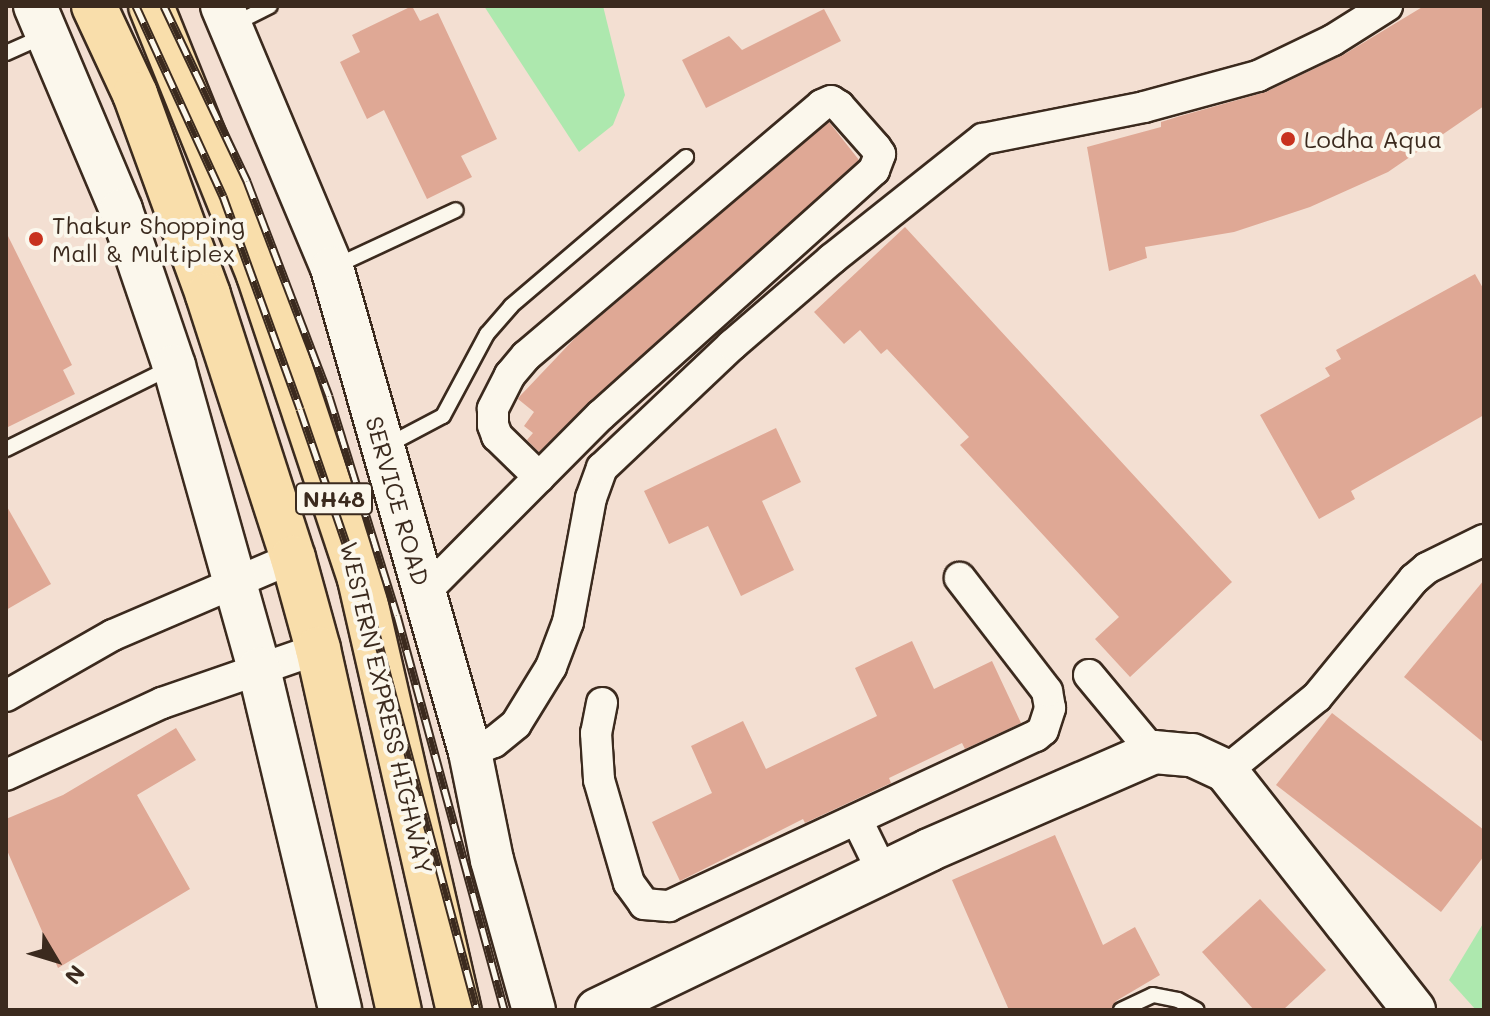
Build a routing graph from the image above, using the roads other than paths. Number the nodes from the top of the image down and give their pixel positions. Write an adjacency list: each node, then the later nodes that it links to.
1 (94, 6): 16 (highway, NH48)
2 (151, 6): 33 (highway, WESTERN EXPRESS HIGHWAY / NH48)
3 (270, 6): 5 (lane)
4 (1387, 6): 25 (street)
5 (226, 16): 10 (main road, SERVICE ROAD)
6 (41, 20): 7 (lane); 11 (main road)
7 (6, 53)
8 (686, 157): 12 (lane)
9 (456, 210): 10 (lane)
10 (332, 268): 12 (main road, SERVICE ROAD)
11 (174, 366): 13 (lane); 18 (main road)
12 (383, 448): 19 (main road, SERVICE ROAD)
13 (6, 449)
14 (539, 477): 14 (street); 19 (street)
15 (1484, 540): 27 (street)
16 (293, 558): 18 (street); 20 (highway, NH48)
17 (960, 578): 29 (street)
18 (236, 583): 21 (main road); 23 (street)
19 (424, 593): 25 (main road, SERVICE ROAD)
20 (318, 649): 21 (street); 32 (highway, NH48)
21 (259, 669): 28 (street); 31 (main road)
22 (1089, 675): 26 (street)
23 (6, 696)
24 (602, 703): 29 (street)
25 (470, 752): 34 (main road, SERVICE ROAD)
26 (1153, 752): 27 (main road); 30 (main road)
27 (1226, 771): 38 (main road)
28 (6, 775)
29 (857, 820): 30 (street)
30 (883, 873): 35 (main road)
31 (340, 1010)
32 (399, 1010)
33 (459, 1010)
34 (534, 1010)
35 (597, 1010)
36 (1121, 1010): 37 (lane)
37 (1197, 1010)
38 (1414, 1010)

